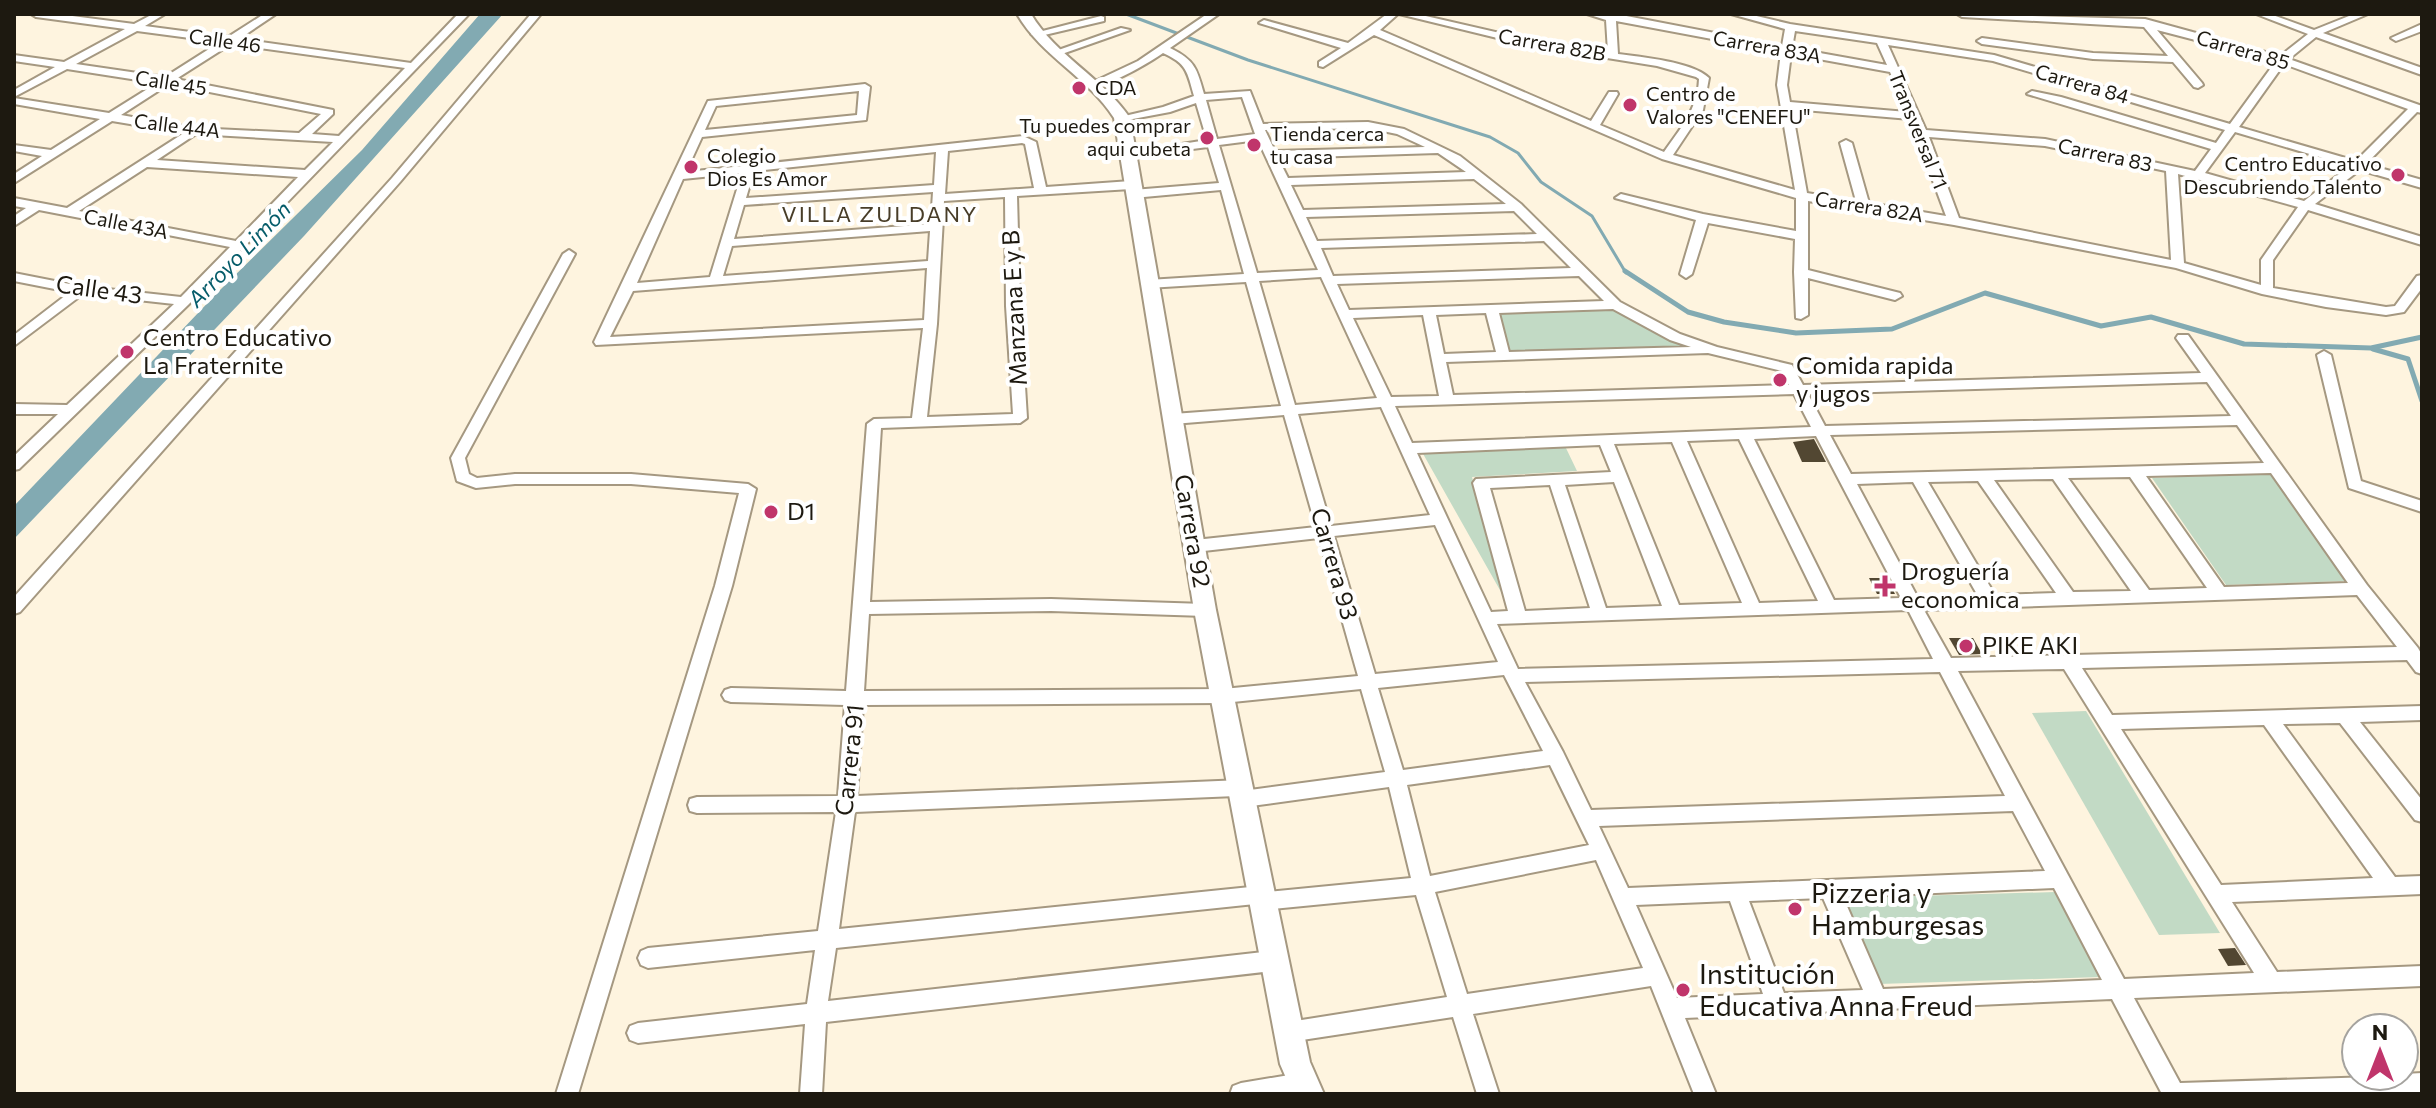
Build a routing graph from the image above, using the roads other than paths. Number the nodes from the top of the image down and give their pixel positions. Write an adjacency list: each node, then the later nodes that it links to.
1 (36, 14): 22 (street, Calle 46)
2 (160, 14): 22 (street)
3 (271, 14): 29 (street)
4 (464, 14): 41 (street)
5 (536, 14): 175 (street)
6 (1214, 14): 31 (street)
7 (1274, 14): 30 (street)
8 (1393, 14): 24 (street)
9 (1404, 14): 34 (street, Carrera 82B)
10 (1592, 14): 16 (street, Carrera 83A)
11 (1736, 14): 20 (street, Carrera 84)
12 (1963, 14): 19 (street, Carrera 85); 28 (street)
13 (2137, 14): 19 (street)
14 (2261, 14): 25 (street)
15 (2363, 14): 25 (street)
16 (1610, 16): 32 (street, Carrera 83A); 34 (street)
17 (1028, 19): 18 (street); 33 (street)
18 (1101, 19)
19 (2147, 24): 37 (street); 38 (street, Carrera 85)
20 (1790, 27): 27 (street, Carrera 84); 32 (street)
21 (2422, 27): 26 (street)
22 (135, 28): 29 (street, Calle 46); 40 (street)
23 (1125, 30): 33 (street)
24 (1373, 31): 30 (street); 57 (street, Carrera 82A)
25 (2314, 35): 38 (street); 43 (street)
26 (2396, 38)
27 (1880, 39): 36 (street, Carrera 84); 42 (street, Transversal 71)
28 (1982, 41): 36 (street); 37 (street)
29 (230, 42): 41 (street, Calle 46); 44 (street)
30 (1350, 47): 39 (street)
31 (1164, 48): 45 (street); 50 (street, Carrera 93)
32 (1786, 51): 42 (street, Carrera 83A); 52 (street)
33 (1055, 53): 45 (street)
34 (1613, 56): 74 (street, Carrera 82B)
35 (14, 58): 40 (street, Calle 45)
36 (1994, 58): 58 (street, Carrera 84)
37 (2176, 59): 46 (street)
38 (2282, 60): 53 (street, Carrera 85); 58 (street)
39 (1323, 64)
40 (64, 66): 44 (street, Calle 45); 47 (street)
41 (413, 66): 64 (street)
42 (1895, 70): 54 (street, Transversal 71)
43 (2422, 72)
44 (168, 81): 55 (street); 63 (street, Calle 45)
45 (1094, 84): 56 (street)
46 (2198, 85)
47 (14, 94)
48 (1613, 94): 57 (street)
49 (2032, 94): 67 (street)
50 (1198, 98): 56 (street); 60 (street); 65 (street, Carrera 93)
51 (14, 101): 55 (street, Calle 44A)
52 (1788, 105): 54 (street); 91 (street)
53 (2419, 108): 76 (street)
54 (1914, 116): 61 (street, Transversal 71)
55 (111, 117): 59 (street, Calle 44A); 72 (street)
56 (1122, 118): 87 (street, Carrera 92)
57 (1594, 125): 74 (street, Carrera 82A)
58 (2230, 127): 67 (street); 76 (street, Carrera 84)
59 (194, 131): 63 (street, Calle 44A); 75 (street)
60 (1260, 132): 65 (street); 71 (street); 73 (street)
61 (1922, 133): 78 (street, Carrera 83); 102 (street, Transversal 71)
62 (697, 134): 62 (street); 82 (street)
63 (301, 138): 64 (street, Calle 44A)
64 (341, 139): 79 (street)
65 (1211, 143): 70 (street); 86 (street, Carrera 93)
66 (1846, 143): 95 (street)
67 (2217, 147): 81 (street)
68 (14, 148): 72 (street)
69 (942, 148): 77 (street); 88 (street); 89 (street)
70 (1169, 149)
71 (1440, 150): 73 (street); 80 (street)
72 (53, 154): 83 (street)
73 (1271, 155): 84 (street)
74 (1666, 157): 91 (street, Carrera 82A)
75 (145, 163): 79 (street); 99 (street)
76 (2359, 165): 85 (street, Carrera 84); 96 (street)
77 (749, 168): 82 (street); 94 (street)
78 (2172, 169): 81 (street, Carrera 83); 113 (street)
79 (307, 174): 109 (street)
80 (1477, 175): 84 (street); 98 (street)
81 (2198, 175): 96 (street, Carrera 83)
82 (679, 176): 123 (street)
83 (14, 179)
84 (1283, 182): 100 (street)
85 (2422, 184)
86 (1224, 186): 87 (street); 119 (street, Carrera 93)
87 (1132, 190): 88 (street); 122 (street, Carrera 92)
88 (1041, 191): 90 (street)
89 (937, 193): 90 (street); 94 (street); 104 (street)
90 (1011, 193): 149 (street, Manzana E y B)
91 (1802, 196): 95 (street, Carrera 82A); 105 (street)
92 (1621, 198): 101 (street)
93 (14, 202): 97 (street, Calle 43A)
94 (739, 202): 108 (street)
95 (1863, 205): 102 (street, Carrera 82A)
96 (2306, 205): 107 (street, Carrera 83); 125 (street)
97 (36, 207): 99 (street, Calle 43A); 103 (street)
98 (1517, 207): 100 (street); 106 (street)
99 (68, 213): 109 (street, Calle 43A)
100 (1298, 214): 110 (street)
101 (1703, 218): 105 (street); 116 (street)
102 (1954, 221): 113 (street, Carrera 82A)
103 (14, 222)
104 (934, 227): 108 (street); 112 (street)
105 (1801, 236): 115 (street)
106 (1548, 237): 110 (street); 114 (street)
107 (2422, 241)
108 (727, 243): 121 (street)
109 (238, 245): 127 (street)
110 (1312, 245): 118 (street)
111 (569, 254): 229 (street)
112 (933, 264): 121 (street); 133 (street)
113 (2178, 265): 125 (street, Carrera 82A)
114 (1580, 272): 118 (street); 128 (street)
115 (1800, 272): 126 (street); 132 (street)
116 (1686, 274)
117 (14, 277): 124 (street, Calle 43)
118 (1327, 277): 119 (street); 131 (street)
119 (1251, 278): 122 (street); 146 (street, Carrera 93)
120 (2422, 279): 125 (street, Carrera 82A)
121 (715, 281): 123 (street)
122 (1148, 284): 147 (street, Carrera 92)
123 (630, 287): 133 (street)
124 (80, 290): 127 (street, Calle 43); 135 (street)
125 (2267, 291)
126 (1895, 296)
127 (184, 301): 145 (street)
128 (1615, 305): 129 (street); 136 (street)
129 (1491, 309): 130 (street); 138 (street)
130 (1429, 311): 131 (street); 139 (street)
131 (1345, 314): 143 (street)
132 (1801, 315)
133 (930, 320): 149 (street)
134 (2183, 338): 140 (street)
135 (14, 341)
136 (1713, 350): 138 (street); 141 (street)
137 (2324, 355): 164 (street)
138 (1504, 357): 139 (street)
139 (1441, 358): 142 (street)
140 (2211, 377): 141 (street); 148 (street)
141 (1800, 391): 142 (street); 150 (street)
142 (1447, 400): 143 (street)
143 (1386, 402): 146 (street); 154 (street)
144 (14, 409): 145 (street)
145 (71, 410): 155 (street)
146 (1289, 410): 147 (street); 166 (street, Carrera 93)
147 (1173, 419): 167 (street, Carrera 92)
148 (2241, 420): 150 (street); 156 (street)
149 (919, 421): 176 (street, Carrera 91)
150 (1819, 431): 151 (street); 162 (street)
151 (1744, 434): 152 (street); 174 (street)
152 (1677, 436): 153 (street); 177 (street)
153 (1605, 439): 154 (street); 160 (street)
154 (1408, 448): 165 (street)
155 (14, 465)
156 (2275, 468): 157 (street); 168 (street)
157 (2135, 472): 158 (street); 169 (street)
158 (2057, 474): 159 (street); 170 (street)
159 (1982, 475): 161 (street); 171 (street)
160 (1620, 477): 163 (street); 179 (street)
161 (1917, 477): 162 (street); 172 (street)
162 (1845, 479): 173 (street)
163 (1556, 480): 180 (street); 181 (street)
164 (2422, 507)
165 (1441, 519): 166 (street); 182 (street)
166 (1324, 531): 167 (street); 187 (street, Carrera 93)
167 (1195, 546): 178 (street, Carrera 92)
168 (2361, 589): 169 (street); 183 (street)
169 (2220, 594): 170 (street)
170 (2144, 596): 171 (street)
171 (2068, 598): 172 (street)
172 (1990, 601): 173 (street)
173 (1912, 604): 174 (street); 185 (street)
174 (1829, 607): 177 (street)
175 (14, 608)
176 (861, 608): 178 (street); 190 (street, Carrera 91)
177 (1753, 609): 179 (street)
178 (1205, 610): 189 (street, Carrera 92)
179 (1673, 612): 180 (street)
180 (1600, 614): 181 (street)
181 (1518, 617): 182 (street)
182 (1489, 618): 186 (street)
183 (2417, 660): 184 (street)
184 (2068, 661): 185 (street); 194 (street)
185 (1944, 664): 186 (street); 198 (street)
186 (1511, 672): 187 (street); 195 (street)
187 (1367, 681): 189 (street); 196 (street, Carrera 93)
188 (731, 695): 190 (street)
189 (1223, 696): 190 (street); 197 (street, Carrera 92)
190 (857, 698): 199 (street, Carrera 91)
191 (2422, 713): 192 (street)
192 (2344, 715): 193 (street); 201 (street)
193 (2268, 717): 194 (street); 207 (street)
194 (2107, 722): 210 (street)
195 (1557, 757): 196 (street); 202 (street)
196 (1396, 779): 197 (street); 206 (street, Carrera 93)
197 (1243, 793): 199 (street); 212 (street, Carrera 92)
198 (2019, 803): 202 (street); 204 (street)
199 (847, 804): 200 (street); 213 (street, Carrera 91)
200 (697, 805)
201 (2422, 814)
202 (1586, 818): 203 (street)
203 (1600, 851): 206 (street); 211 (street)
204 (2059, 879): 208 (street); 219 (street)
205 (2422, 885): 207 (street)
206 (1423, 886): 212 (street); 222 (street, Carrera 93)
207 (2391, 887): 210 (street)
208 (1829, 888): 209 (street); 220 (street)
209 (1736, 892): 211 (street); 221 (street)
210 (2216, 894): 218 (street)
211 (1622, 897): 216 (street)
212 (1262, 898): 213 (street); 215 (street, Carrera 92)
213 (827, 941): 214 (street); 224 (street, Carrera 91)
214 (648, 958)
215 (1273, 961): 224 (street); 225 (street, Carrera 92)
216 (1658, 975): 222 (street); 223 (street)
217 (2422, 976): 218 (street)
218 (2272, 983): 219 (street)
219 (2118, 989): 220 (street); 234 (street)
220 (1877, 999): 221 (street)
221 (1777, 1003): 223 (street)
222 (1462, 1007): 225 (street); 232 (street, Carrera 93)
223 (1672, 1008): 233 (street)
224 (816, 1014): 226 (street); 230 (street, Carrera 91)
225 (1289, 1032): 228 (street, Carrera 92)
226 (638, 1033)
227 (2422, 1084): 234 (street)
228 (1305, 1089): 231 (street)
229 (567, 1094)
230 (811, 1094)
231 (1241, 1094)
232 (1488, 1094)
233 (1705, 1094)
234 (2176, 1094)

